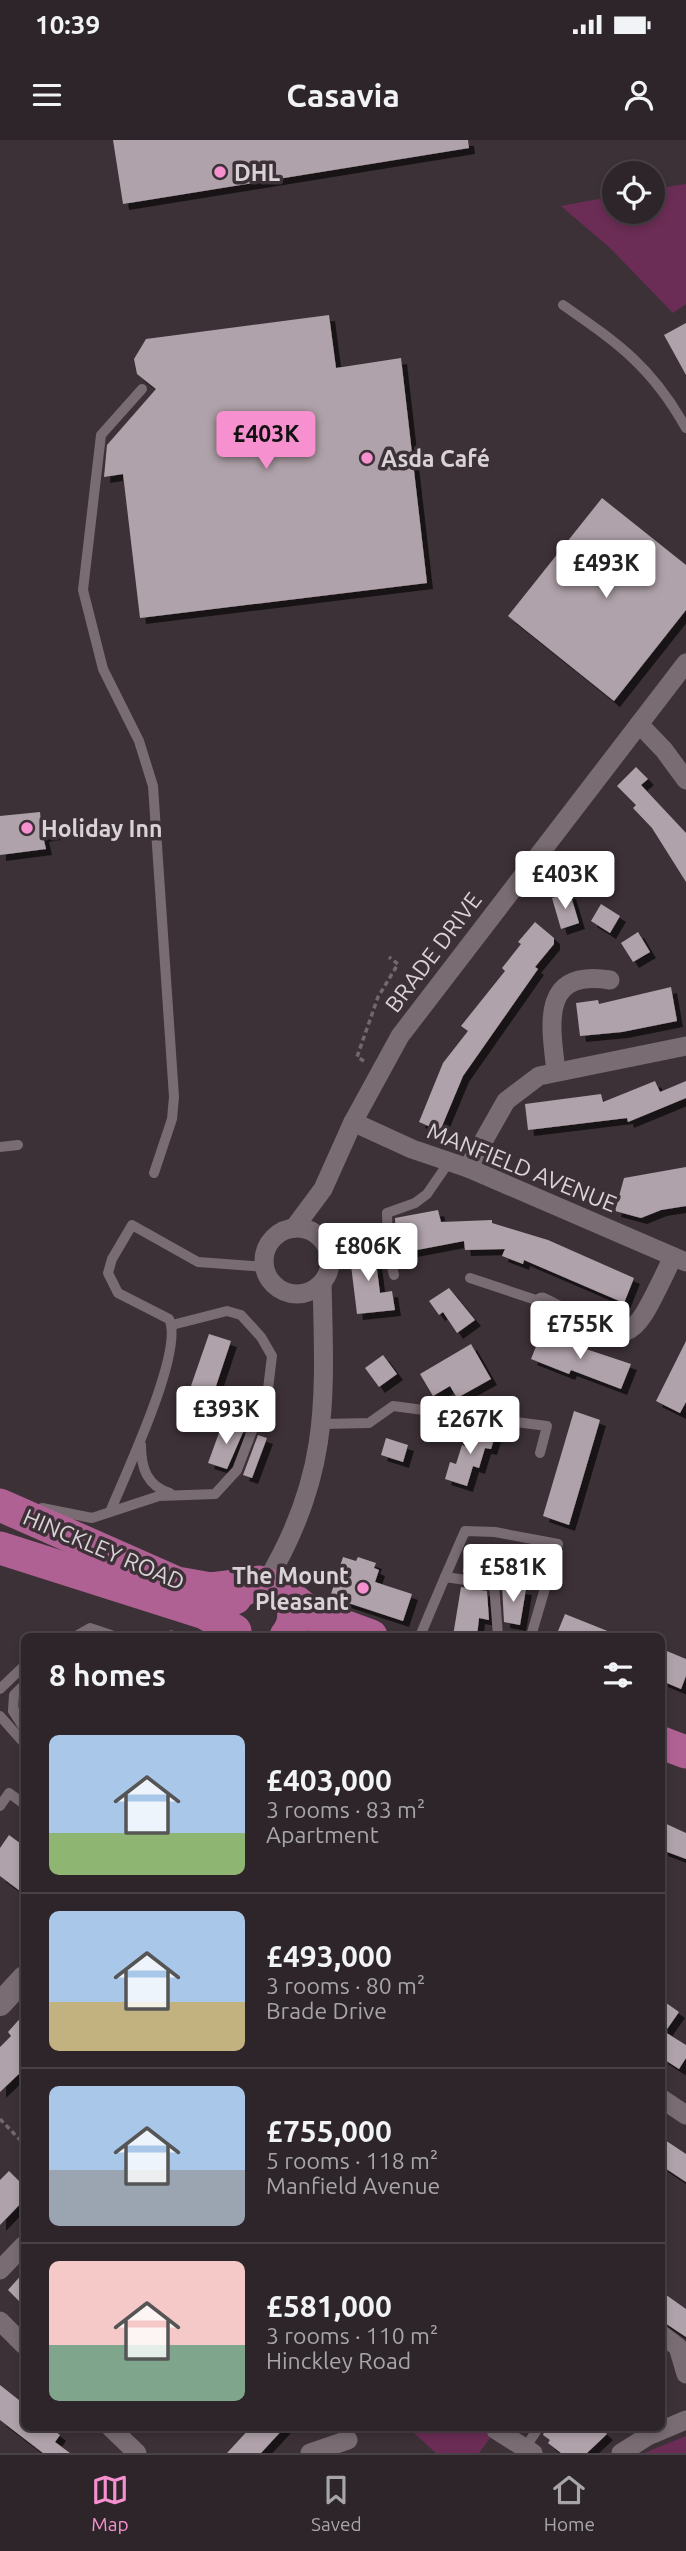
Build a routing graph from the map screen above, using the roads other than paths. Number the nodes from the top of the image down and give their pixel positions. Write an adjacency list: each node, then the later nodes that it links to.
1 (563, 305): 3 (lane)
2 (142, 389): 14 (lane)
3 (686, 428)
4 (686, 663): 5 (street, BRADE DRIVE)
5 (639, 724): 6 (street); 10 (street, BRADE DRIVE)
6 (686, 780)
7 (610, 980): 9 (street)
8 (686, 1046): 9 (street)
9 (555, 1071): 13 (street)
10 (353, 1122): 13 (street, MANFIELD AVENUE); 15 (street, BRADE DRIVE)
11 (18, 1145): 12 (lane)
12 (0, 1147)
13 (459, 1165): 16 (street, MANFIELD AVENUE); 18 (lane)
14 (154, 1173)
15 (304, 1230): 17 (street); 20 (street)
16 (679, 1259): 22 (street, MANFIELD AVENUE)
17 (265, 1267): 21 (street); 23 (lane)
18 (394, 1275)
19 (470, 1278): 22 (lane)
20 (322, 1283): 21 (street); 24 (street)
21 (304, 1293): 24 (street)
22 (542, 1302)
23 (172, 1325): 26 (lane); 28 (lane)
24 (324, 1341): 25 (street)
25 (323, 1424): 27 (lane); 33 (street)
26 (141, 1438): 28 (lane); 30 (lane)
27 (540, 1452)
28 (176, 1494): 30 (lane)
29 (0, 1502): 30 (lane); 33 (highway, HINCKLEY ROAD)
30 (110, 1512)
31 (0, 1548): 36 (highway, HINCKLEY ROAD)
32 (445, 1577): 40 (lane); 41 (lane); 42 (lane)
33 (272, 1588): 37 (highway); 38 (highway); 39 (highway)
34 (81, 1633): 35 (lane)
35 (105, 1633)
36 (235, 1633)
37 (237, 1633)
38 (288, 1633)
39 (364, 1633)
40 (421, 1633)
41 (498, 1633)
42 (532, 1633)
43 (21, 1669): 45 (lane)
44 (21, 1688): 46 (lane)
45 (0, 1689)
46 (13, 1710): 47 (lane); 49 (lane)
47 (21, 1714)
48 (0, 1716): 50 (lane)
49 (21, 1723)
50 (21, 1740)
51 (665, 1744): 52 (highway)
52 (686, 1752)
53 (665, 1769): 54 (highway)
54 (686, 1777)
55 (21, 1802): 56 (lane)
56 (0, 1805)
57 (21, 1981): 58 (street)
58 (0, 2004)
59 (665, 2101): 60 (street)
60 (686, 2115)
61 (21, 2248): 62 (street)
62 (0, 2270)
63 (0, 2321): 65 (street)
64 (665, 2337): 66 (street)
65 (21, 2342)
66 (686, 2374)
67 (686, 2420): 68 (street)
68 (665, 2429)
69 (114, 2431): 75 (street)
70 (498, 2431): 74 (street)
71 (537, 2431): 74 (lane)
72 (660, 2431): 77 (street)
73 (348, 2440): 76 (street)
74 (529, 2451)
75 (137, 2453)
76 (310, 2453)
77 (621, 2453)

